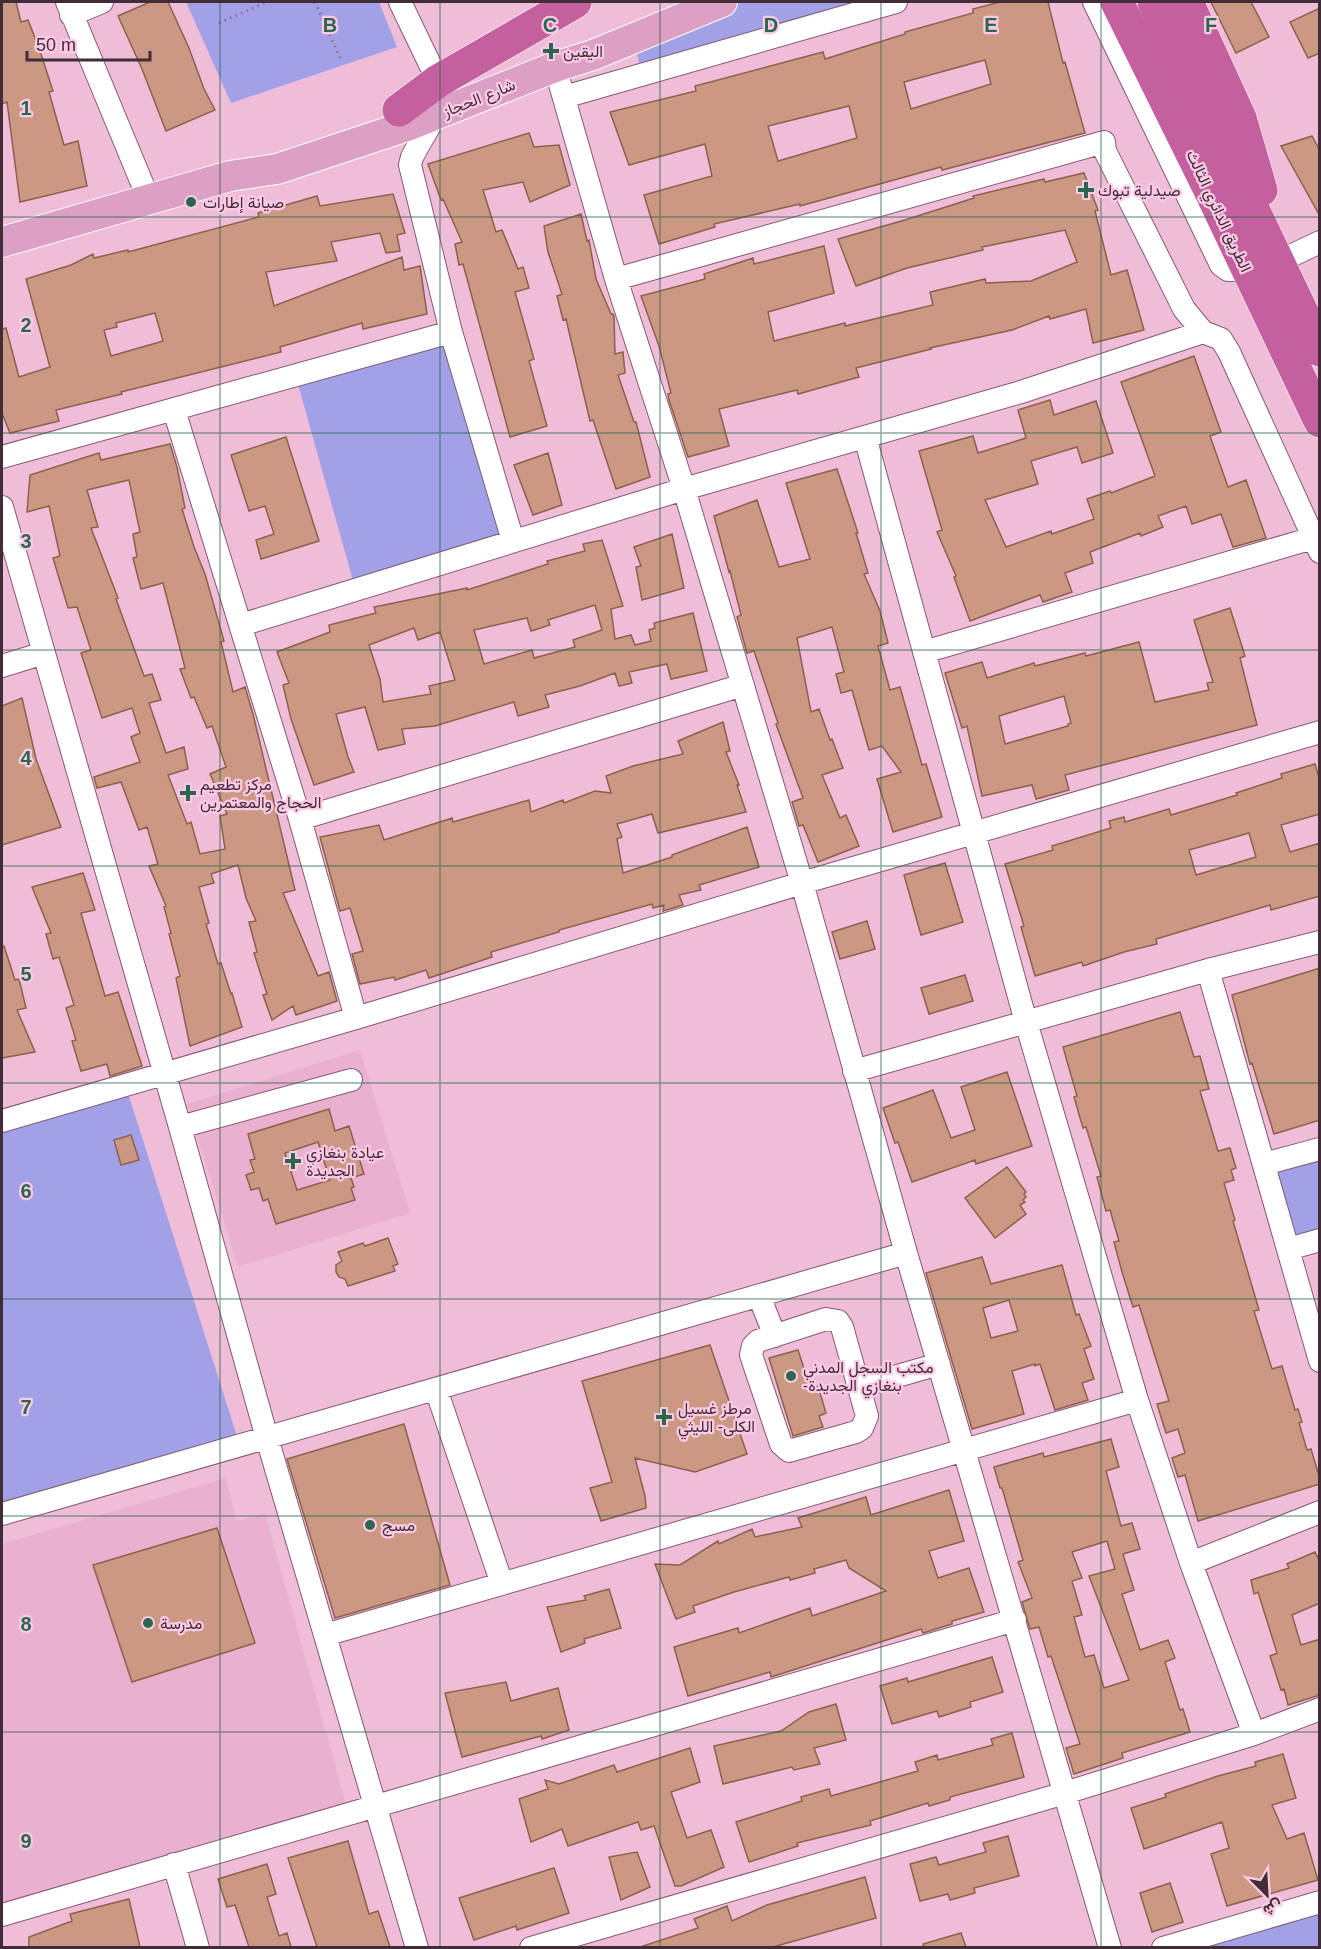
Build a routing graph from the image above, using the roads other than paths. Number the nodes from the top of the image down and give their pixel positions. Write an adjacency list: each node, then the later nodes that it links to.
1 (102, 2): 11 (street)
2 (400, 2): 13 (street)
3 (575, 2): 13 (highway)
4 (669, 2): 15 (main road, شارع الحجاز)
5 (722, 2): 12 (main road, شارع الحجاز)
6 (896, 2): 14 (street)
7 (1095, 2): 22 (street)
8 (1117, 2): 22 (highway, الطريق الدائري الثالث)
9 (1154, 2): 21 (highway, الطريق الدائري الثالث)
10 (1187, 2): 21 (highway)
11 (69, 8): 18 (street)
12 (555, 67): 14 (street); 16 (main road, شارع الحجاز)
13 (438, 81): 15 (highway)
14 (564, 97): 23 (street)
15 (399, 110): 17 (main road, شارع الحجاز)
16 (435, 116): 17 (main road, شارع الحجاز); 24 (street)
17 (230, 176): 18 (main road, شارع الحجاز)
18 (149, 200): 19 (main road, شارع الحجاز)
19 (2, 242)
20 (1320, 242): 21 (street)
21 (1274, 253): 26 (highway, الطريق الدائري الثالث)
22 (1247, 270): 28 (highway, الطريق الدائري الثالث)
23 (616, 279): 25 (street); 31 (street)
24 (451, 332): 27 (street); 33 (street)
25 (1203, 332): 29 (street); 34 (street)
26 (1320, 350)
27 (174, 410): 30 (street); 35 (street)
28 (1320, 421)
29 (865, 437): 31 (street); 36 (street)
30 (2, 457)
31 (684, 489): 33 (street); 39 (street)
32 (2, 507): 37 (street)
33 (513, 541): 35 (street)
34 (1316, 545): 36 (street)
35 (242, 626): 41 (street)
36 (924, 651): 42 (street)
37 (44, 653): 38 (street); 49 (street)
38 (2, 666)
39 (743, 685): 41 (street); 43 (street)
40 (1320, 732): 42 (street)
41 (300, 819): 46 (street)
42 (974, 834): 43 (street); 47 (street)
43 (802, 883): 46 (street); 48 (street)
44 (1320, 942): 45 (street)
45 (1208, 970): 47 (street); 54 (street)
46 (356, 1018): 49 (street)
47 (1026, 1022): 48 (street); 64 (street)
48 (854, 1071): 57 (street)
49 (165, 1074): 51 (street); 52 (street)
50 (351, 1080): 52 (street)
51 (2, 1121)
52 (180, 1127): 65 (street)
53 (1320, 1149): 54 (street)
54 (1264, 1164): 56 (street)
55 (1320, 1240): 56 (street)
56 (1288, 1249): 60 (street)
57 (906, 1253): 58 (street); 61 (street)
58 (759, 1296): 59 (street); 63 (street)
59 (775, 1336): 62 (street); 62 (street)
60 (1320, 1361)
61 (939, 1364): 62 (street); 66 (street)
62 (859, 1387)
63 (436, 1389): 65 (street); 70 (street)
64 (1137, 1400): 66 (street); 69 (street)
65 (267, 1438): 68 (street); 72 (street)
66 (964, 1450): 70 (street); 71 (street)
67 (1320, 1512): 69 (street)
68 (2, 1514)
69 (1191, 1563): 74 (street)
70 (502, 1584): 72 (street)
71 (1015, 1620): 75 (street); 76 (street)
72 (325, 1635): 76 (street)
73 (1320, 1709): 74 (street)
74 (1254, 1734): 75 (street)
75 (1065, 1793): 80 (street); 84 (street)
76 (375, 1806): 77 (street); 82 (street)
77 (174, 1864): 79 (street); 81 (street)
78 (1320, 1902): 85 (street)
79 (2, 1914)
80 (606, 1937): 83 (street)
81 (198, 1947)
82 (417, 1947)
83 (531, 1947)
84 (1110, 1947)
85 (1163, 1947)

